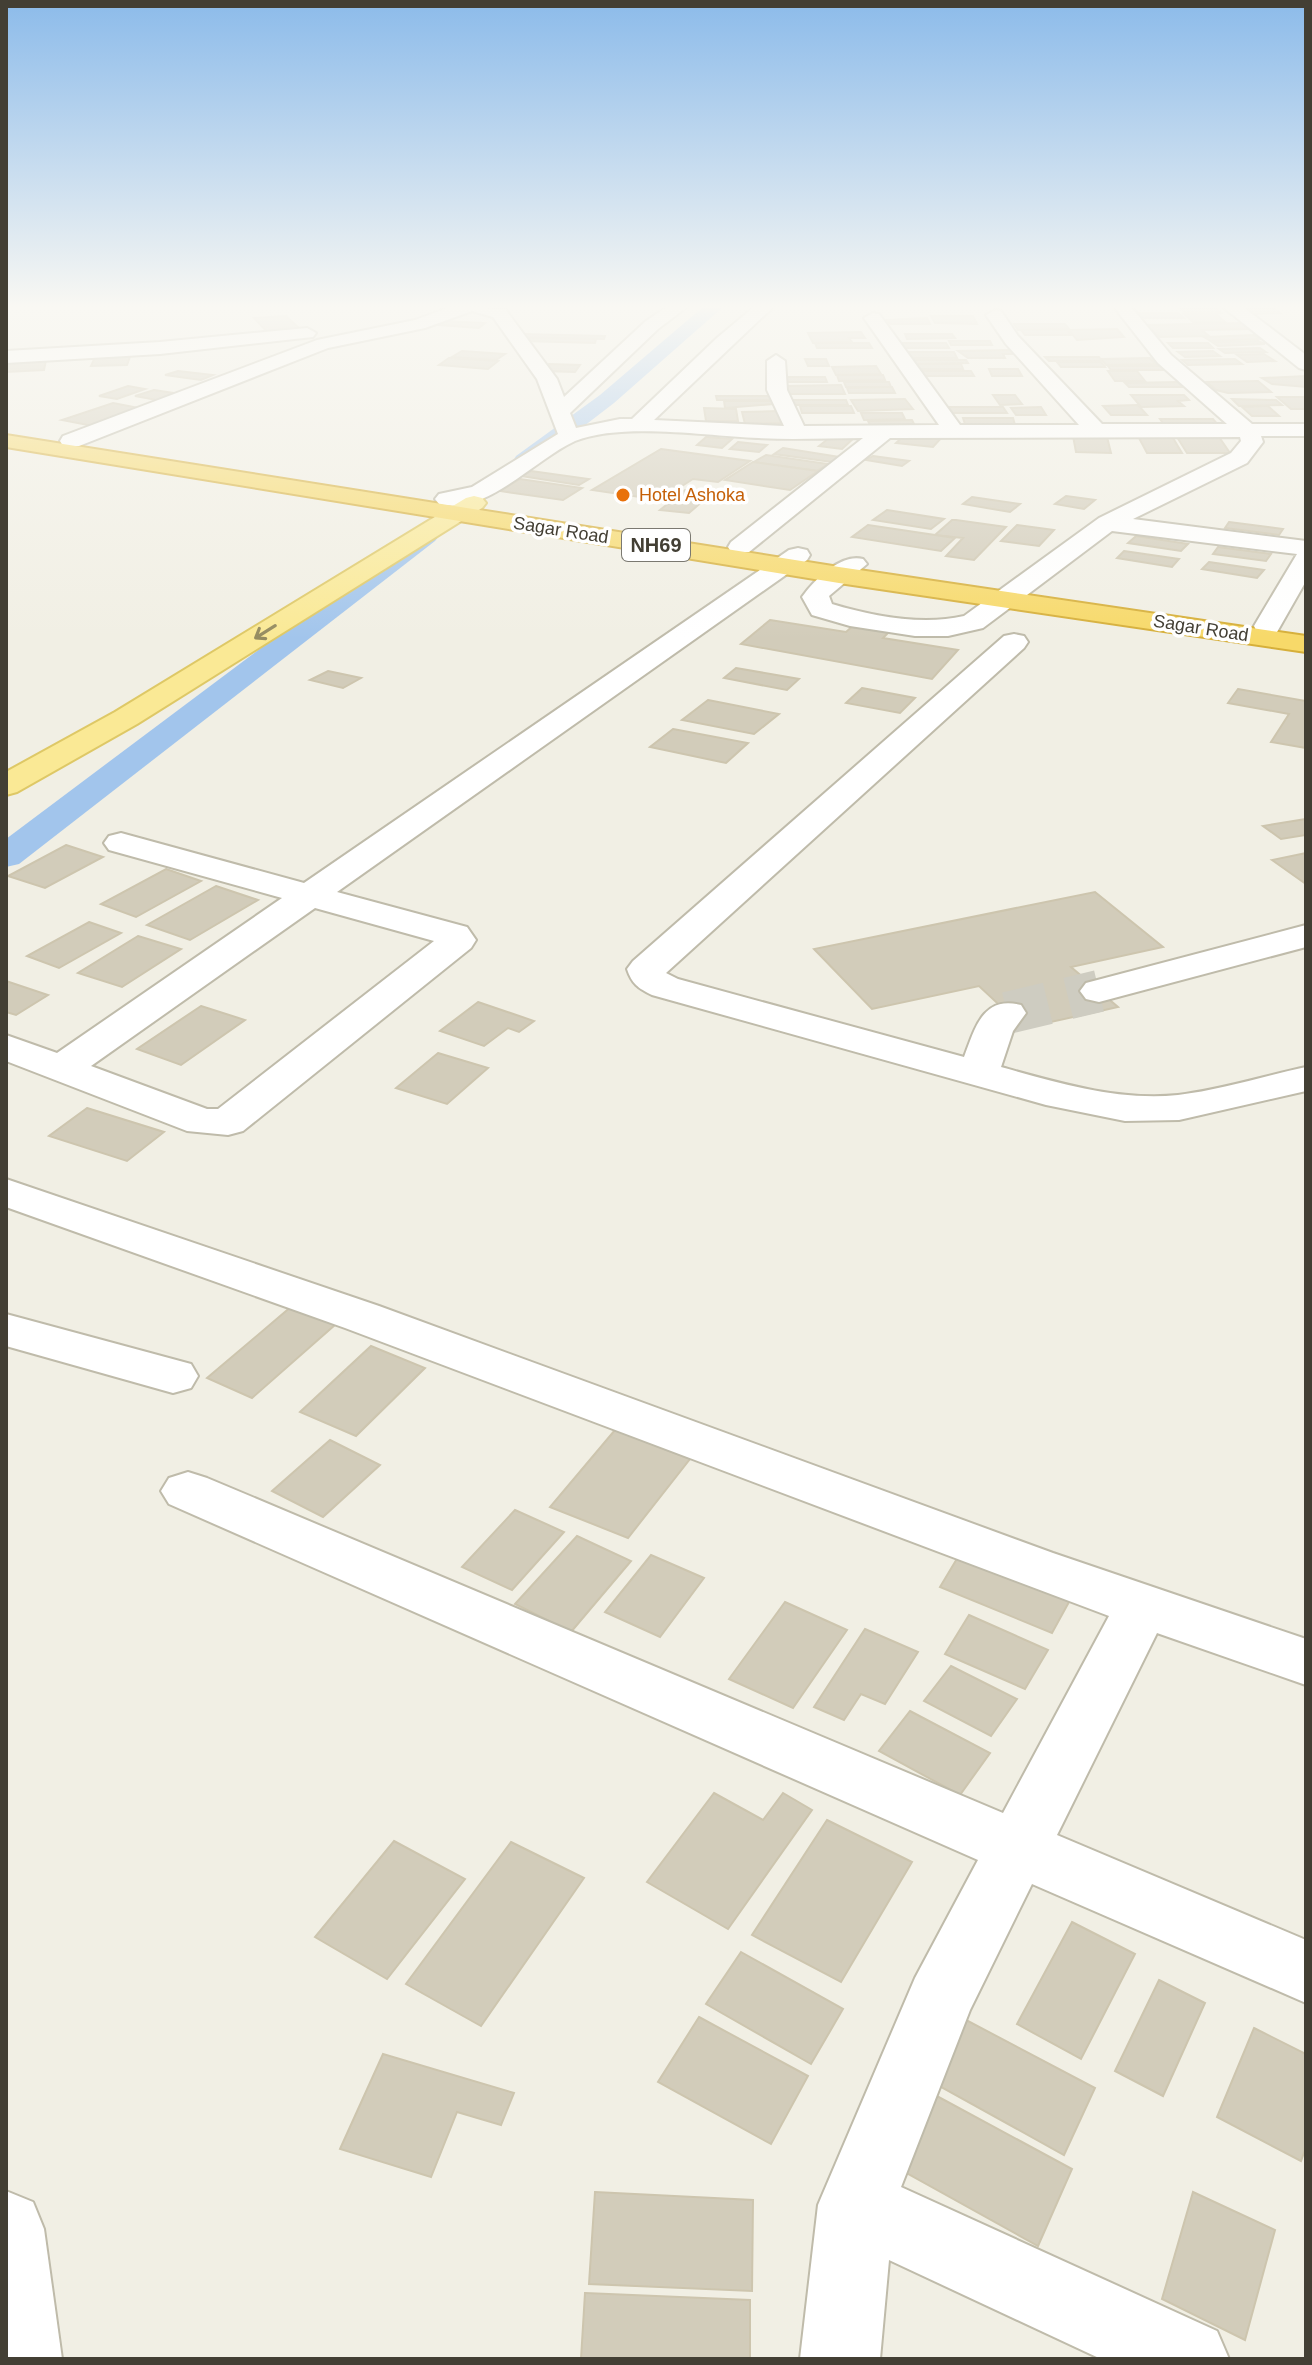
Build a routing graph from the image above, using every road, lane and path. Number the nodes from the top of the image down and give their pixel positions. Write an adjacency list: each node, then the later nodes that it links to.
1 (133, 417): 18 (street)
2 (564, 417): 16 (street)
3 (646, 417): 8 (street)
4 (790, 417): 12 (street)
5 (944, 417): 11 (street)
6 (1083, 417): 14 (street)
7 (1232, 417): 15 (street)
8 (638, 425): 12 (street); 16 (street)
9 (1306, 430): 15 (street)
10 (6, 431): 18 (highway, Sagar Road / NH69)
11 (954, 431): 13 (street); 14 (street)
12 (797, 432): 13 (street)
13 (884, 432): 21 (street)
14 (1097, 432): 15 (street)
15 (1249, 432): 20 (street)
16 (569, 436): 19 (street)
17 (6, 441): 19 (highway, Sagar Road / NH69)
18 (71, 441): 19 (highway, Sagar Road / NH69)
19 (458, 503): 21 (highway, Sagar Road / NH69); 23 (highway, Sagar Road / NH69); 31 (main road); 32 (main road, one-way to 32)
20 (1107, 523): 22 (street); 26 (street)
21 (740, 547): 23 (highway, Sagar Road / NH69)
22 (1306, 548)
23 (791, 560): 24 (highway, Sagar Road / NH69); 34 (street)
24 (847, 570): 26 (highway, Sagar Road / NH69); 26 (street)
25 (1302, 570): 27 (street)
26 (1011, 594): 27 (highway, Sagar Road / NH69); 30 (highway, Sagar Road / NH69)
27 (1267, 626): 28 (highway, Sagar Road / NH69)
28 (1306, 632)
29 (1014, 642): 40 (street)
30 (1306, 644)
31 (6, 764)
32 (6, 785)
33 (121, 843): 34 (street)
34 (307, 896): 39 (street); 39 (street)
35 (1306, 936): 36 (street)
36 (1099, 991)
37 (1007, 1013): 40 (street)
38 (6, 1047): 39 (street)
39 (63, 1067)
40 (979, 1073): 41 (street)
41 (1306, 1079)
42 (6, 1192): 46 (street)
43 (6, 1330): 44 (street)
44 (173, 1376)
45 (188, 1491): 48 (street)
46 (1142, 1607): 47 (street); 48 (street)
47 (1306, 1662)
48 (1017, 1849): 49 (street); 50 (street)
49 (1306, 1972)
50 (856, 2205): 53 (street); 54 (street)
51 (6, 2229): 52 (street)
52 (22, 2359)
53 (840, 2359)
54 (1189, 2359)

